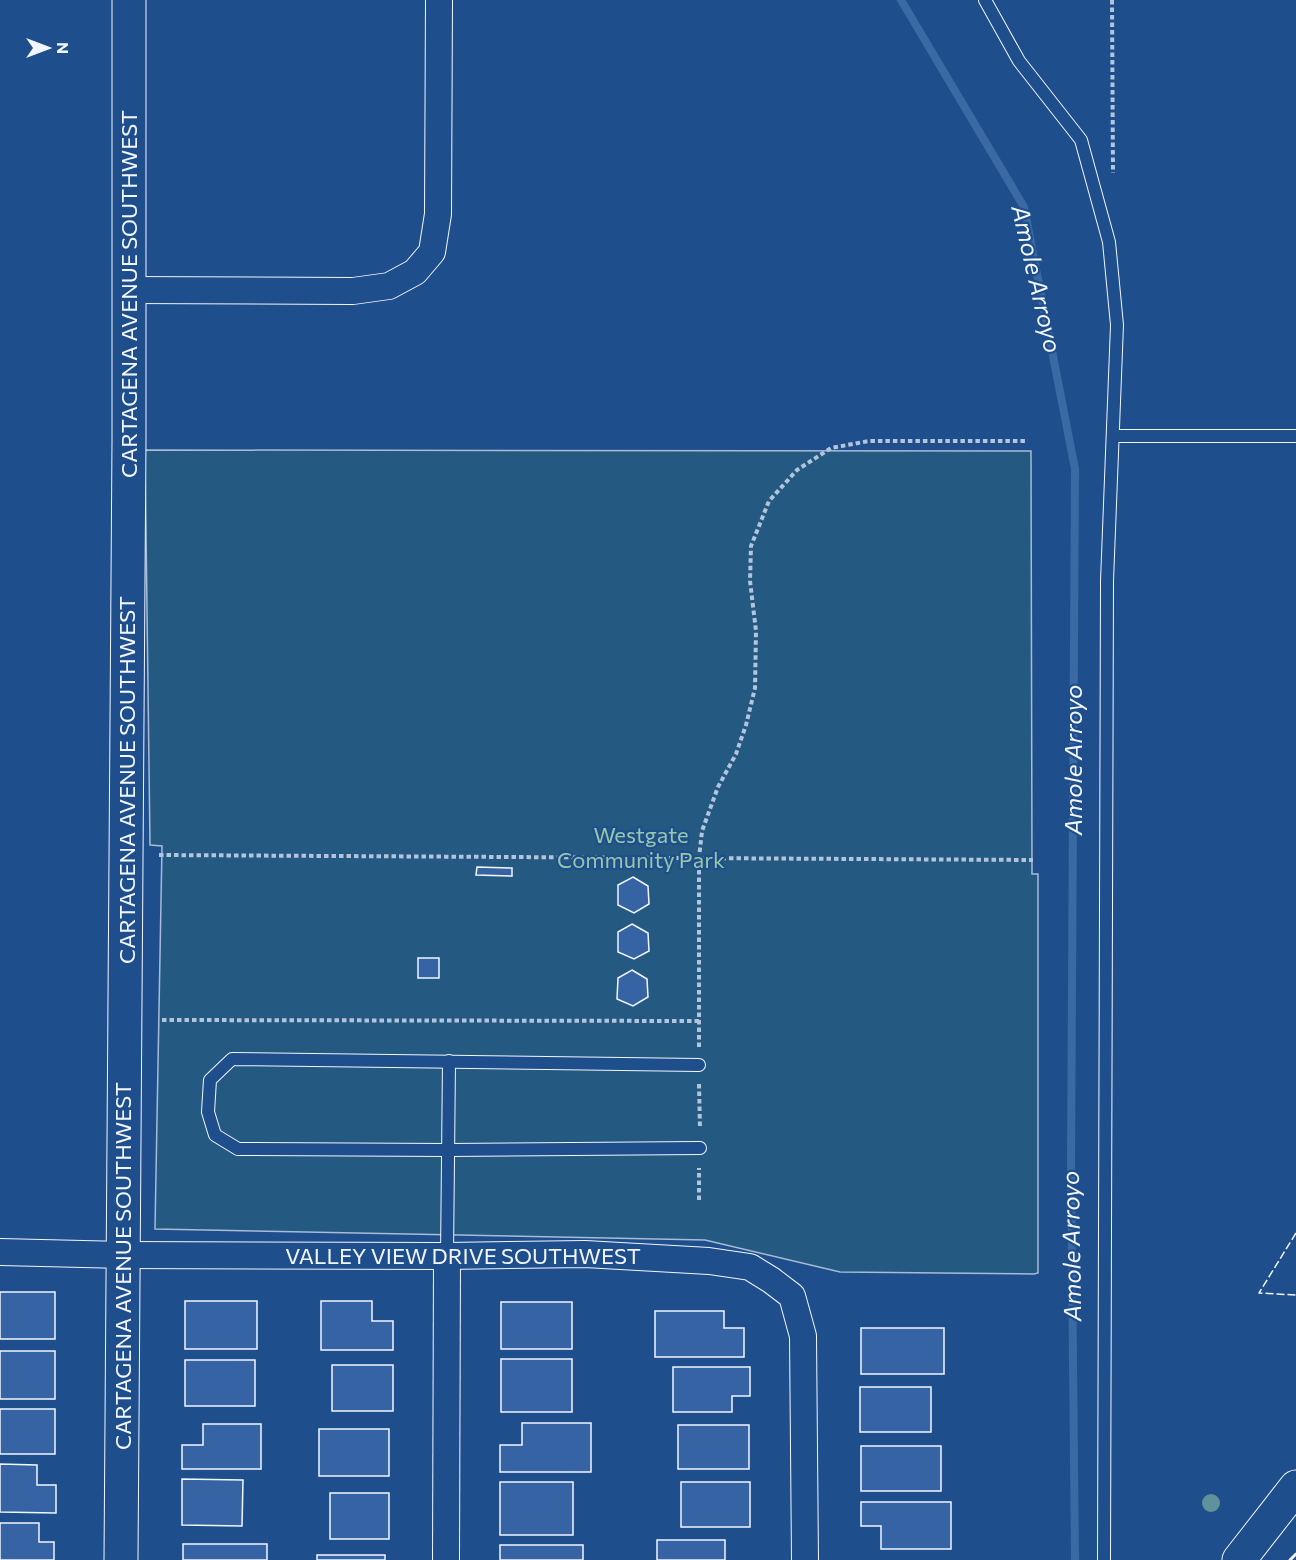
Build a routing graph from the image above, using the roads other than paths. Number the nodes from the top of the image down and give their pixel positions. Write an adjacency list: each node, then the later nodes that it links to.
1 (129, 0): 4 (street, CARTAGENA AVENUE SOUTHWEST)
2 (439, 0): 4 (street)
3 (985, 0): 5 (lane)
4 (129, 290): 12 (street, CARTAGENA AVENUE SOUTHWEST)
5 (1113, 436): 6 (lane); 18 (lane)
6 (1296, 436)
7 (449, 1061): 8 (lane); 10 (lane); 10 (lane)
8 (699, 1065)
9 (700, 1148): 10 (lane)
10 (448, 1150): 13 (lane)
11 (0, 1252): 12 (street, VALLEY VIEW DRIVE SOUTHWEST)
12 (124, 1255): 13 (street, VALLEY VIEW DRIVE SOUTHWEST); 15 (street, CARTAGENA AVENUE SOUTHWEST)
13 (447, 1257): 16 (street); 17 (street, VALLEY VIEW DRIVE SOUTHWEST)
14 (1296, 1487): 19 (street)
15 (121, 1560)
16 (446, 1560)
17 (805, 1560)
18 (1104, 1560)
19 (1239, 1560)

